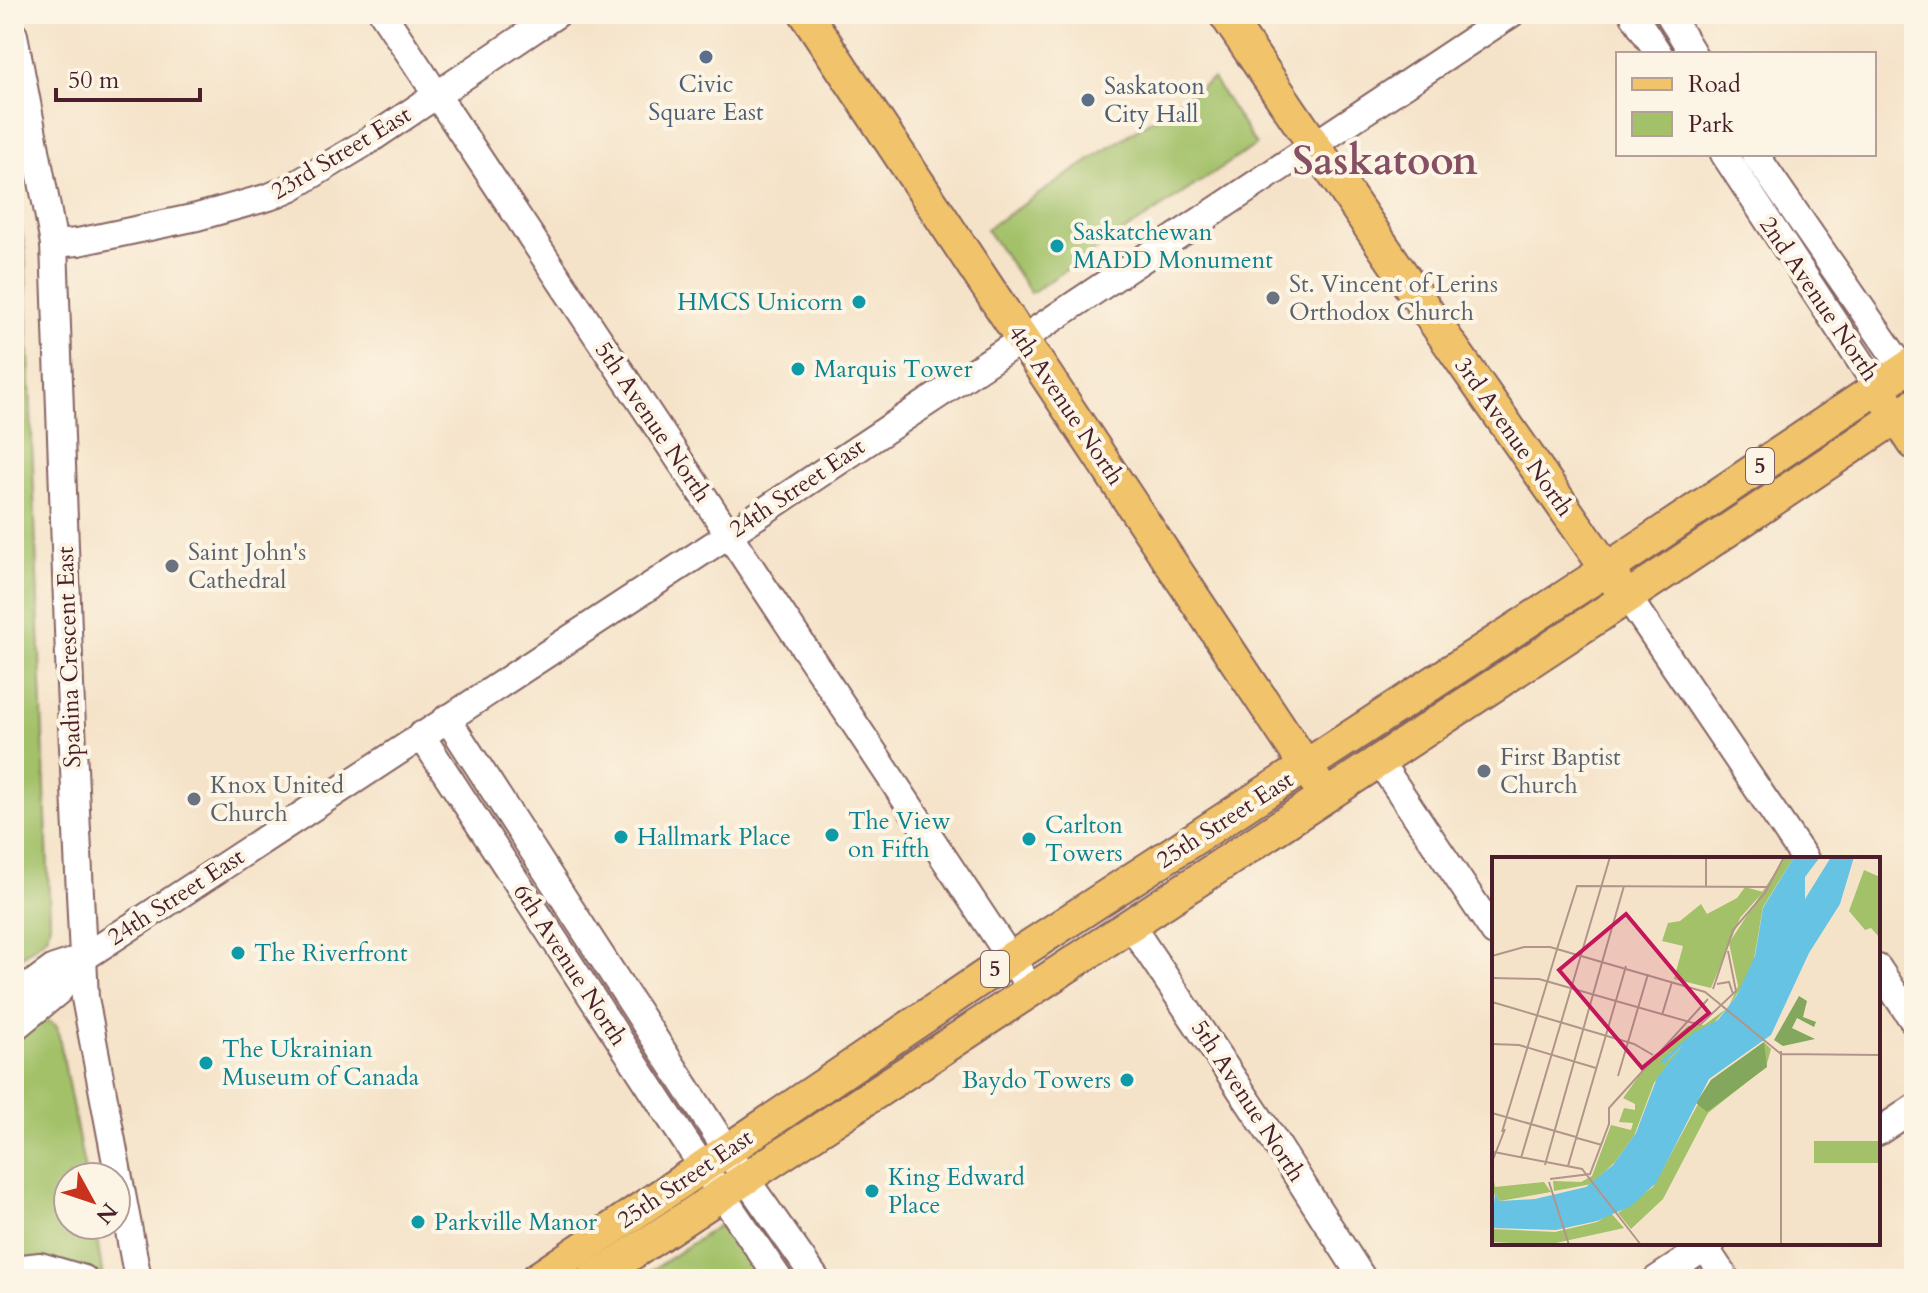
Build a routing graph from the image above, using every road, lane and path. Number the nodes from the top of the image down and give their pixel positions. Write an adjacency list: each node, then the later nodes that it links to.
1 (383, 14): 11 (street, 5th Avenue North)
2 (557, 14): 11 (street, 23rd Street East)
3 (806, 14): 16 (main road, 4th Avenue North)
4 (1225, 14): 12 (main road, 3rd Avenue North)
5 (1511, 14): 12 (street, 24th Street East)
6 (1633, 14): 9 (street)
7 (1669, 14): 10 (street)
8 (14, 35): 15 (street, Spadina Crescent East)
9 (1658, 52)
10 (1692, 52)
11 (435, 94): 15 (street, 23rd Street East); 19 (street, 5th Avenue North)
12 (1313, 144): 16 (street, 24th Street East); 20 (main road, 3rd Avenue North)
13 (1726, 156): 17 (street, 2nd Avenue North)
14 (1756, 156): 17 (street, 2nd Avenue North)
15 (54, 244): 30 (street, Spadina Crescent East)
16 (1022, 339): 19 (street, 24th Street East); 25 (main road, 4th Avenue North)
17 (1902, 376): 18 (main road, 2nd Avenue North); 20 (main road, 25th Street East / 5)
18 (1908, 421): 21 (main road, 25th Street East / 5)
19 (728, 535): 22 (street, 24th Street East); 31 (street, 5th Avenue North)
20 (1606, 570): 21 (main road, 3rd Avenue North); 25 (main road, 25th Street East / 5)
21 (1627, 596): 24 (main road, 25th Street East / 5); 27 (street, 3rd Avenue North)
22 (447, 718): 23 (street, 24th Street East); 39 (street, 6th Avenue North)
23 (421, 735): 30 (street, 24th Street East); 39 (street, 6th Avenue North)
24 (1379, 761): 26 (main road, 25th Street East / 5); 29 (street)
25 (1306, 766): 26 (main road, 4th Avenue North); 31 (main road, 25th Street East / 5)
26 (1326, 795): 28 (main road, 25th Street East / 5)
27 (1804, 857)
28 (1130, 924): 33 (main road, 25th Street East / 5); 49 (street, 5th Avenue North)
29 (1492, 929)
30 (82, 959): 34 (street); 36 (street); 44 (street, Spadina Crescent East)
31 (1010, 959): 33 (street, 5th Avenue North); 39 (main road, 25th Street East / 5)
32 (1880, 971): 35 (street)
33 (1031, 989): 40 (main road, 25th Street East / 5)
34 (14, 997)
35 (1914, 1022)
36 (14, 1028)
37 (1914, 1108): 38 (street)
38 (1880, 1131)
39 (715, 1158): 40 (street, 6th Avenue North); 45 (main road, 25th Street East / 5)
40 (733, 1186): 46 (main road, 25th Street East / 5); 47 (street); 48 (street)
41 (1707, 1245): 50 (street); 51 (street)
42 (14, 1269): 43 (street)
43 (84, 1279)
44 (138, 1279)
45 (537, 1279)
46 (593, 1279)
47 (779, 1279)
48 (816, 1279)
49 (1363, 1279)
50 (1657, 1279)
51 (1726, 1279)

